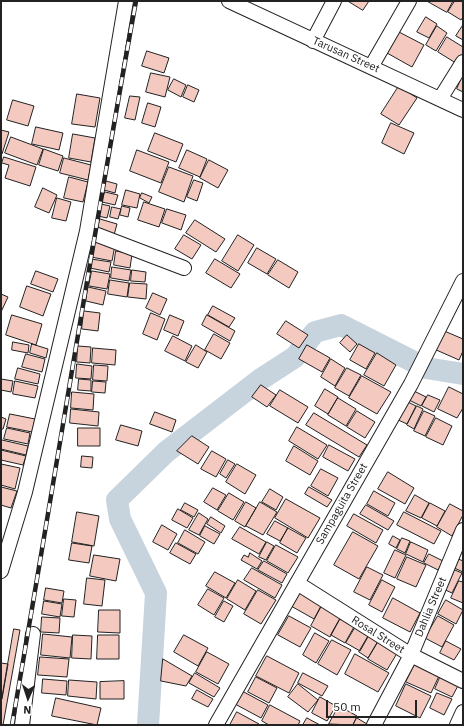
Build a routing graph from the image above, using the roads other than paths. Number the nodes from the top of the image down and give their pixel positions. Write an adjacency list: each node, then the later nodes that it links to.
1 (126, 1): 10 (street)
2 (229, 1): 5 (street, Tarusan Street)
3 (334, 1): 5 (street)
4 (409, 1): 7 (street)
5 (314, 41): 7 (street, Tarusan Street)
6 (463, 62): 8 (street)
7 (371, 66): 8 (street, Tarusan Street)
8 (440, 99): 9 (street, Tarusan Street)
9 (463, 110)
10 (87, 231): 11 (street); 14 (street)
11 (184, 268)
12 (463, 281): 15 (street, Sampaguita Street)
13 (463, 530): 17 (street, Dahlia Street)
14 (1, 571)
15 (297, 583): 17 (street, Rosal Street); 21 (street, Sampaguita Street)
16 (33, 634): 20 (street)
17 (411, 655): 18 (street, Rosal Street); 22 (street, Dahlia Street)
18 (463, 681)
19 (463, 712): 23 (street)
20 (22, 725)
21 (216, 725)
22 (374, 725)
23 (457, 725)

